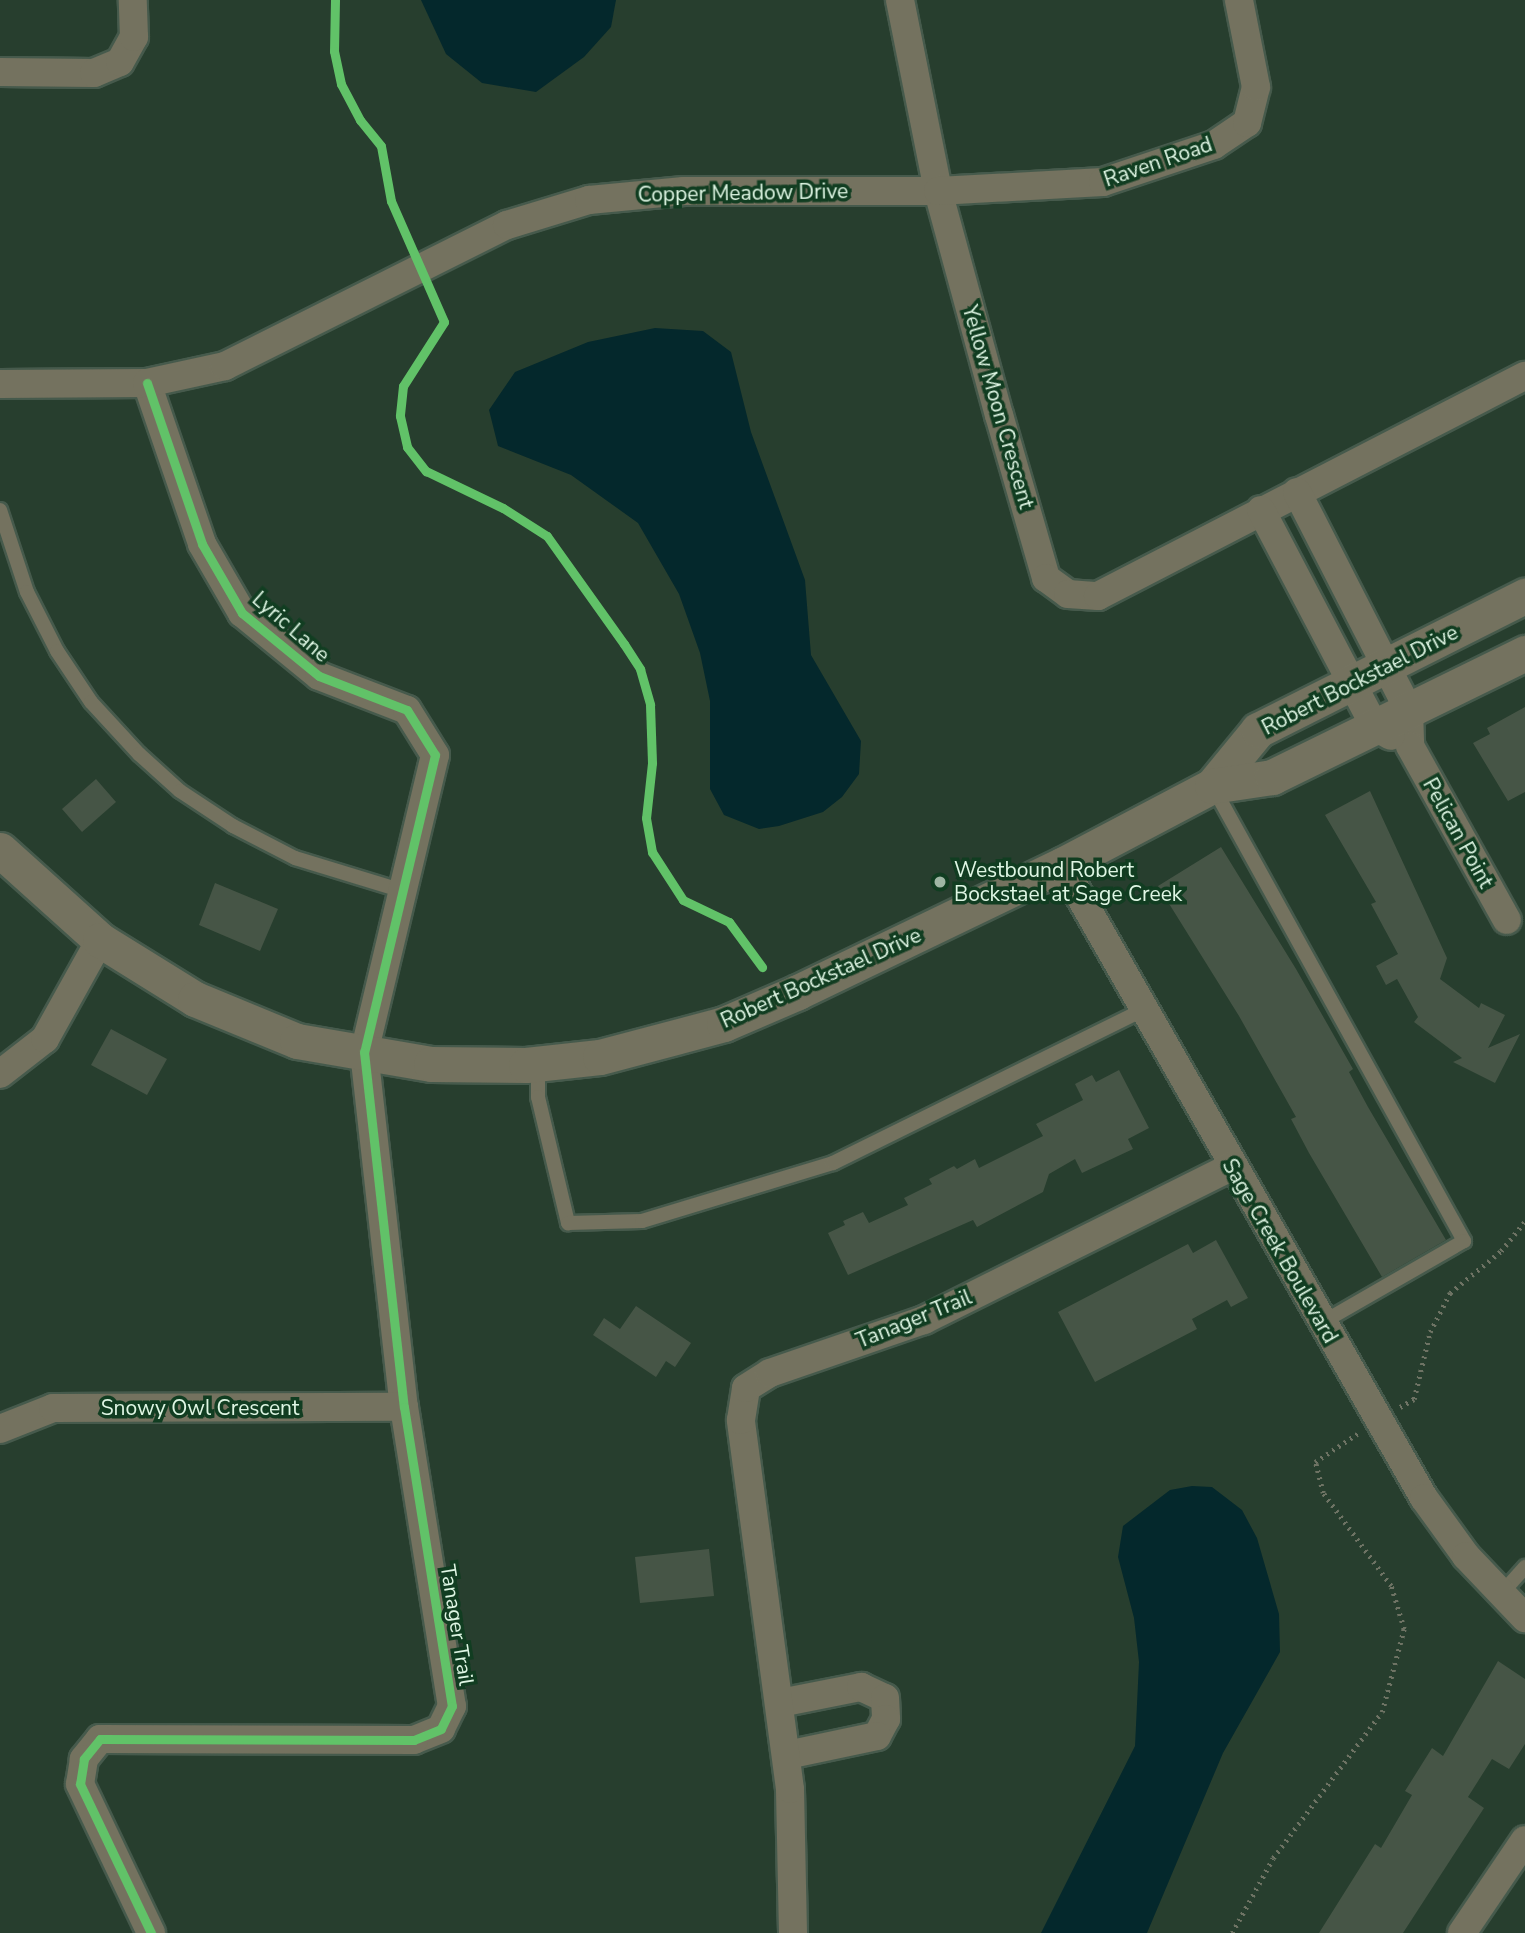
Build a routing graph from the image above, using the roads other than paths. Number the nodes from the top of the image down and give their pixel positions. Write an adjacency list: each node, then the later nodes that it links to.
1 (133, 0): 4 (street)
2 (900, 0): 5 (street, Yellow Moon Crescent)
3 (1238, 0): 5 (street, Raven Road)
4 (0, 72)
5 (938, 191): 7 (street, Copper Meadow Drive); 11 (street, Yellow Moon Crescent)
6 (1525, 376): 9 (street, Yellow Moon Crescent)
7 (147, 383): 8 (street, Copper Meadow Drive); 22 (street, Lyric Lane)
8 (0, 384)
9 (1297, 492): 11 (street, Yellow Moon Crescent); 14 (street)
10 (0, 510): 22 (lane)
11 (1261, 510): 15 (street)
12 (1525, 596): 14 (street, Robert Bockstael Drive)
13 (1525, 653): 16 (street, Robert Bockstael Drive)
14 (1385, 667): 15 (street, Robert Bockstael Drive); 16 (street)
15 (1351, 684): 17 (street); 19 (street, Robert Bockstael Drive)
16 (1409, 711): 17 (street, Robert Bockstael Drive); 18 (street, Pelican Point)
17 (1375, 727): 18 (street); 19 (street, Robert Bockstael Drive)
18 (1410, 746): 23 (street, Pelican Point)
19 (1212, 786): 21 (street, Robert Bockstael Drive); 30 (lane)
20 (0, 850): 24 (street, Robert Bockstael Drive)
21 (1062, 865): 25 (street, Sage Creek Boulevard); 27 (street, Robert Bockstael Drive)
22 (403, 891): 26 (street, Lyric Lane)
23 (1507, 920)
24 (100, 940): 26 (street, Robert Bockstael Drive); 28 (street)
25 (1144, 1009): 27 (lane); 29 (street, Sage Creek Boulevard)
26 (364, 1052): 27 (street, Robert Bockstael Drive); 31 (street, Tanager Trail)
27 (538, 1064)
28 (0, 1074)
29 (1231, 1167): 30 (street, Sage Creek Boulevard); 36 (street, Tanager Trail)
30 (1322, 1322): 34 (street, Sage Creek Boulevard)
31 (404, 1407): 32 (street, Snowy Owl Crescent); 39 (street, Tanager Trail)
32 (0, 1429)
33 (1525, 1567): 34 (lane)
34 (1500, 1595): 35 (street, Sage Creek Boulevard)
35 (1525, 1618)
36 (780, 1703): 37 (street, Tanager Trail); 37 (street)
37 (787, 1755): 40 (street, Tanager Trail)
38 (1525, 1840): 41 (street)
39 (151, 1933)
40 (793, 1933)
41 (1462, 1933)

